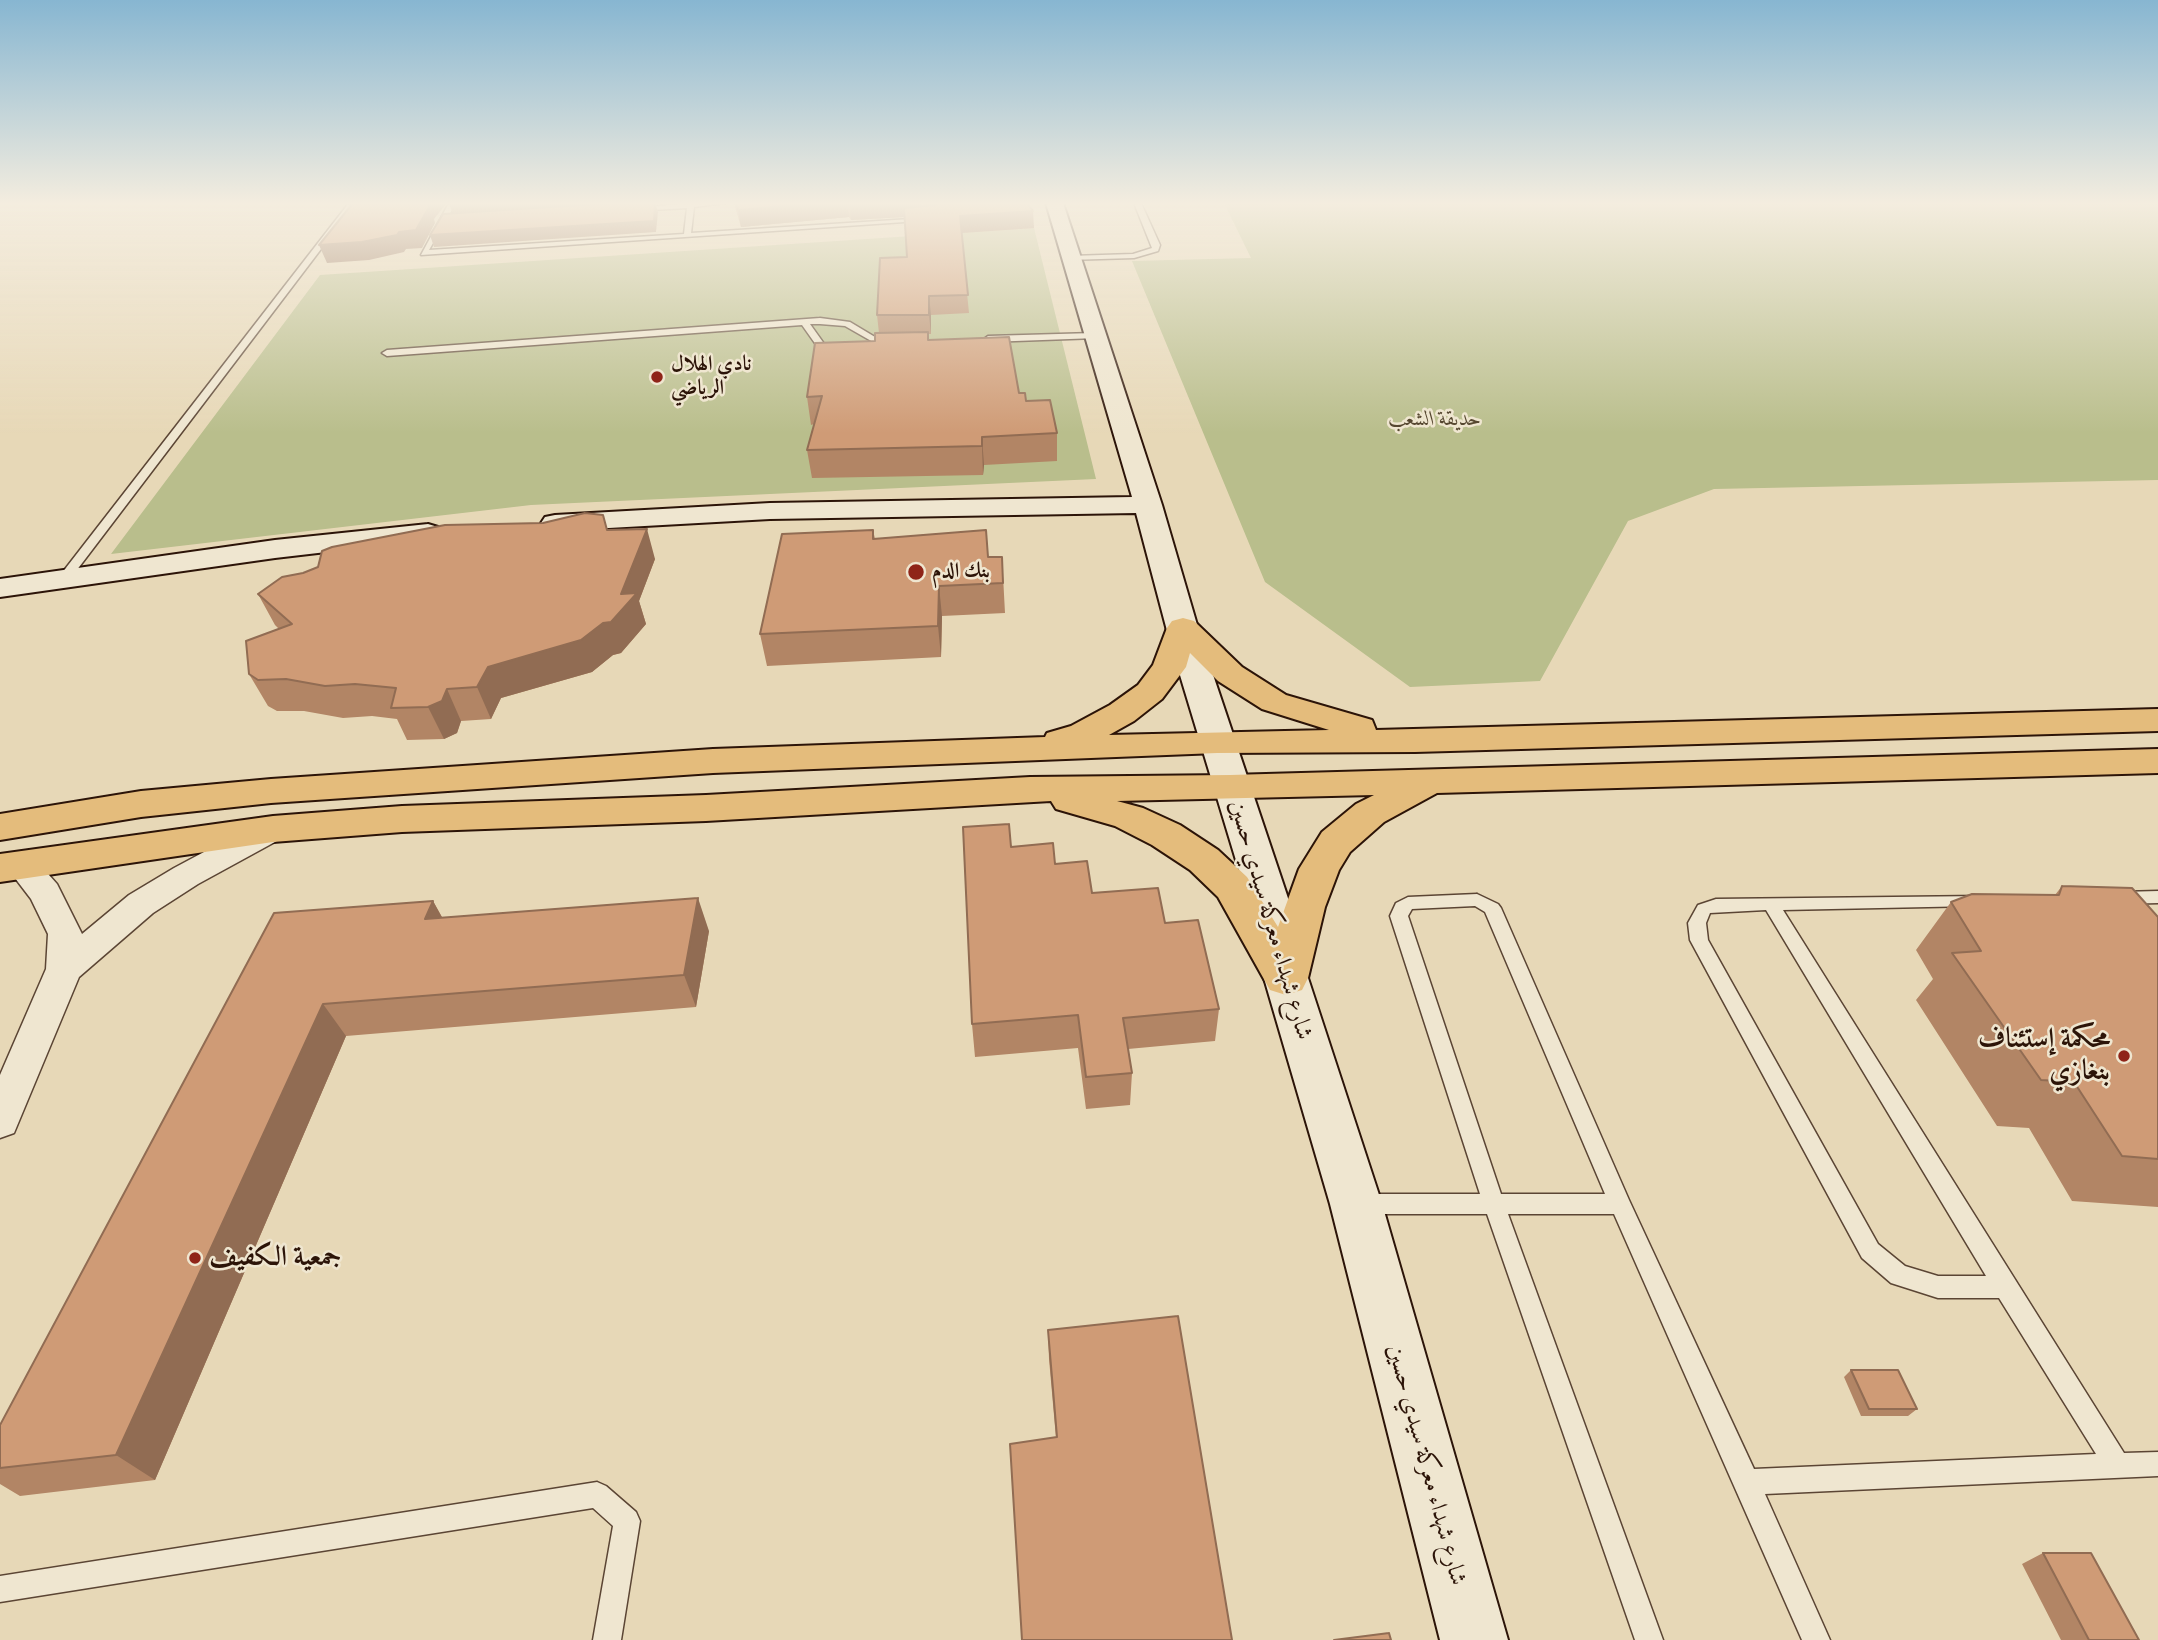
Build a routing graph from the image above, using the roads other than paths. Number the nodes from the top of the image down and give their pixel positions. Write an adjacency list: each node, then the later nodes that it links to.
1 (294, 280): 14 (lane)
2 (1077, 280): 4 (main road, شارع شهداء معركة سيدي حسين)
3 (804, 322): 7 (lane); 9 (lane); 10 (lane)
4 (1094, 336): 5 (lane); 11 (main road, شارع شهداء معركة سيدي حسين)
5 (999, 338): 6 (lane); 8 (lane)
6 (971, 339)
7 (903, 342)
8 (983, 348)
9 (387, 353)
10 (843, 354)
11 (1148, 505): 12 (main road); 16 (main road, شارع شهداء معركة سيدي حسين)
12 (528, 525)
13 (448, 531): 14 (main road)
14 (66, 576): 15 (main road)
15 (0, 588)
16 (1183, 628): 18 (main road); 19 (main road, شارع شهداء معركة سيدي حسين); 21 (main road)
17 (2158, 720): 18 (main road)
18 (1415, 741): 19 (main road)
19 (1217, 742): 21 (main road); 23 (main road, شارع شهداء معركة سيدي حسين)
20 (2158, 761): 22 (main road)
21 (1029, 770): 23 (main road); 24 (main road); 25 (main road); 32 (main road)
22 (1434, 781): 23 (main road); 32 (main road)
23 (1230, 787): 32 (main road, شارع شهداء معركة سيدي حسين)
24 (0, 827)
25 (273, 829): 26 (main road); 31 (street)
26 (10, 867): 31 (street)
27 (2158, 897): 28 (lane)
28 (2103, 898)
29 (1992, 900): 30 (lane)
30 (1770, 904): 37 (lane); 37 (lane)
31 (64, 969): 33 (street)
32 (1286, 978): 34 (main road, شارع شهداء معركة سيدي حسين)
33 (0, 1121)
34 (1356, 1204): 35 (lane); 43 (main road, شارع شهداء معركة سيدي حسين)
35 (1494, 1204): 36 (lane); 36 (lane); 44 (lane)
36 (1620, 1204): 40 (lane)
37 (2005, 1287): 39 (lane)
38 (2158, 1464): 39 (lane)
39 (2117, 1465): 40 (lane)
40 (1747, 1482): 45 (lane)
41 (0, 1589): 42 (lane)
42 (607, 1640)
43 (1474, 1640)
44 (1649, 1640)
45 (1816, 1640)

